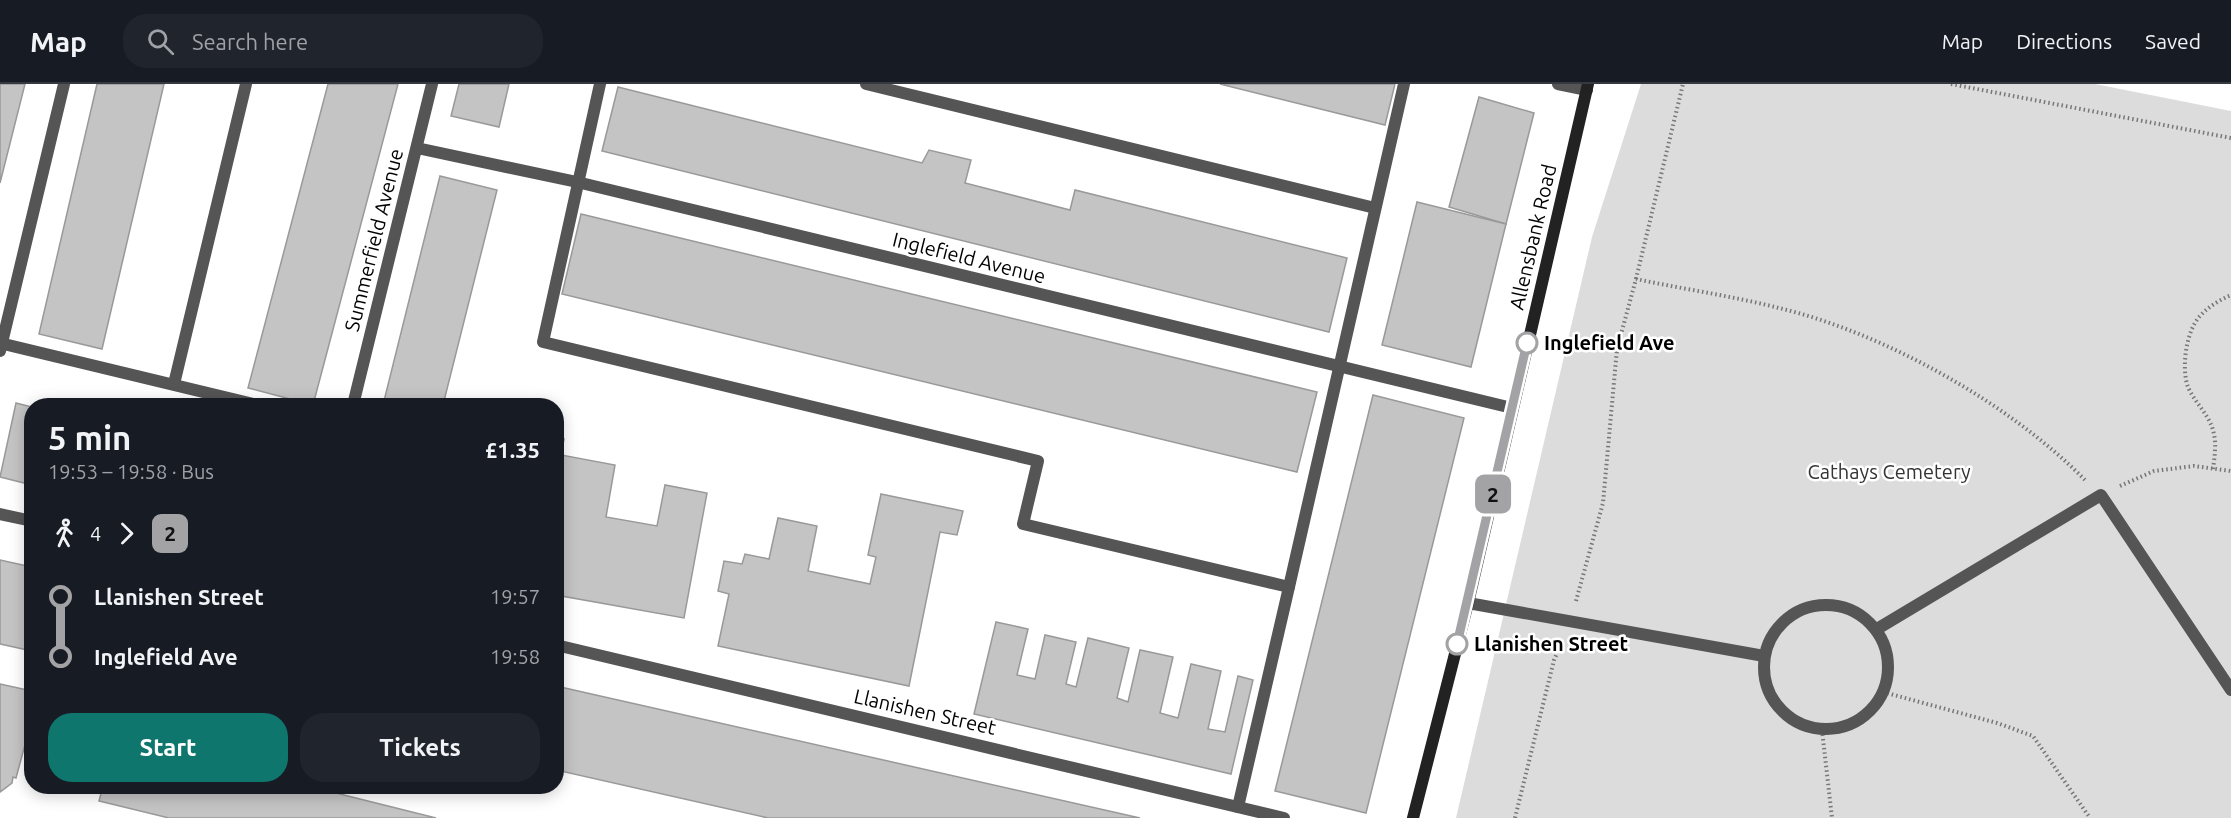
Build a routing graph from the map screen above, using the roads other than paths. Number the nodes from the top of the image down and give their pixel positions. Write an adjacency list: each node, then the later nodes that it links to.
1 (64, 84): 12 (street)
2 (246, 84): 14 (street)
3 (432, 84): 9 (street, Summerfield Avenue)
4 (600, 84): 10 (street)
5 (866, 84): 11 (street)
6 (1404, 84): 11 (street)
7 (1558, 84): 8 (street)
8 (1588, 87): 17 (street, Allensbank Road)
9 (417, 148): 10 (street, Inglefield Avenue); 16 (street, Summerfield Avenue)
10 (577, 182): 13 (street, Inglefield Avenue); 20 (street)
11 (1375, 208): 13 (street)
12 (1, 346): 14 (street)
13 (1339, 368): 17 (street, Inglefield Avenue); 20 (street)
14 (174, 384): 15 (street)
15 (229, 398)
16 (355, 398)
17 (1512, 408): 21 (street, Allensbank Road)
18 (0, 514): 19 (street)
19 (24, 519)
20 (1289, 587): 26 (street)
21 (1468, 603): 24 (street); 28 (street, Allensbank Road)
22 (1876, 629): 24 (street); 24 (street); 25 (street)
23 (564, 647): 26 (street, Llanishen Street)
24 (1764, 656)
25 (2231, 690)
26 (1238, 807): 27 (street, Llanishen Street)
27 (1284, 818)
28 (1413, 818)

